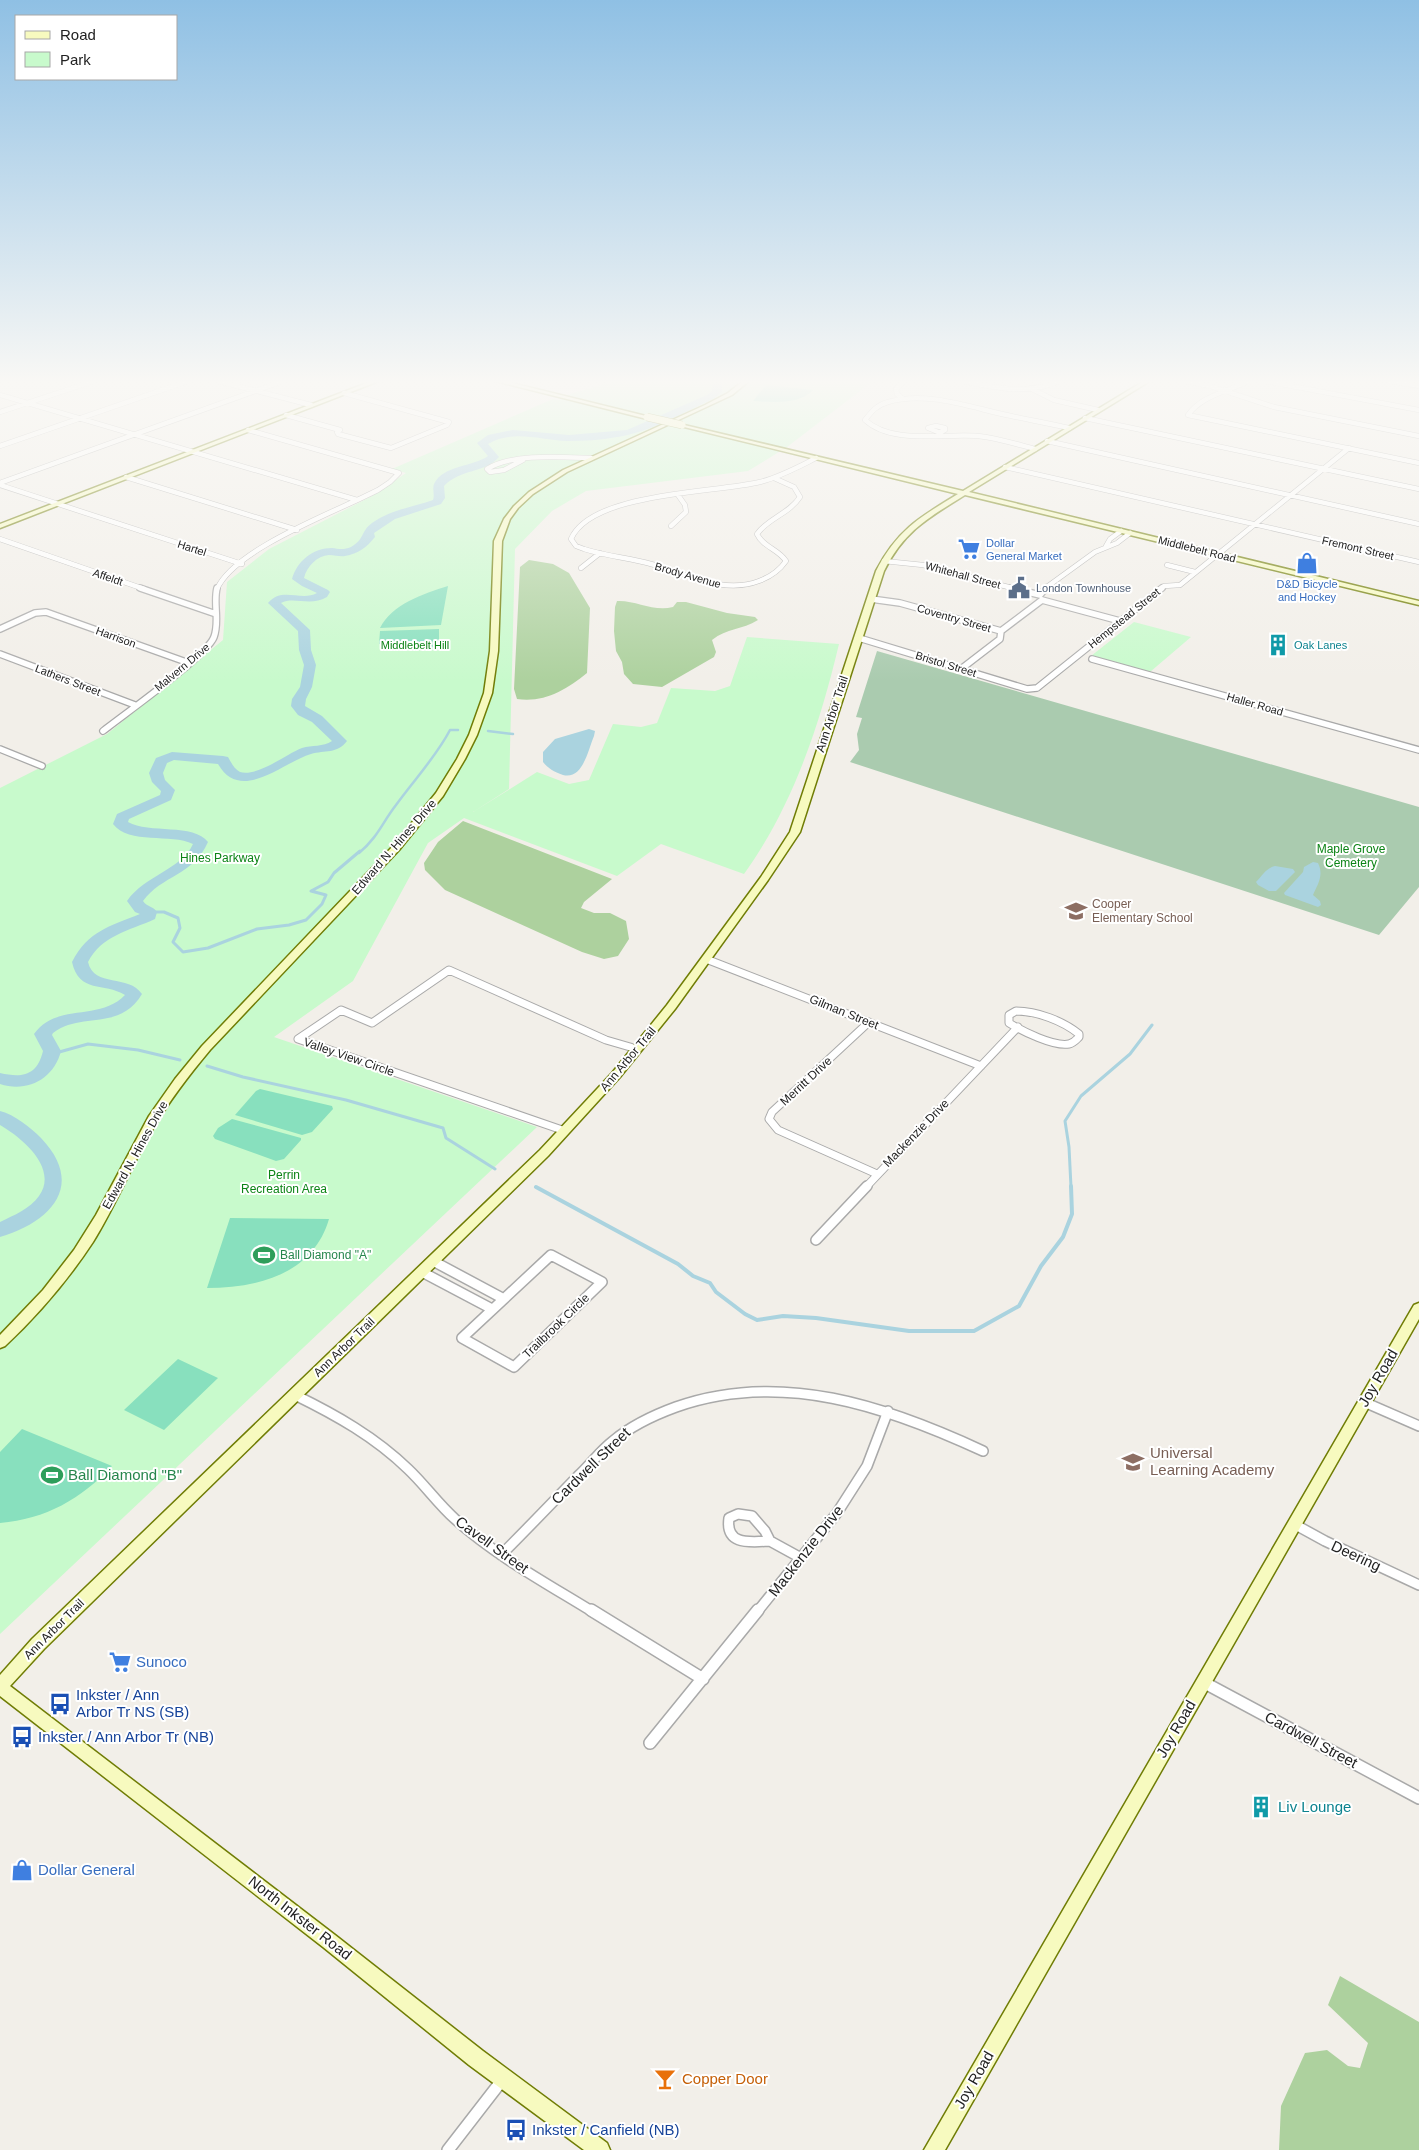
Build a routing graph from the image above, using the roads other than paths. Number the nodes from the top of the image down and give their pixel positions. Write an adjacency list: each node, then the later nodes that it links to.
1 (115, 481): 20 (street)
2 (140, 481): 25 (street)
3 (292, 481): 19 (street)
4 (388, 481): 19 (street, Malvern Drive)
5 (548, 481): 69 (street, Edward N. Hines Drive)
6 (761, 481): 17 (street)
7 (781, 481): 30 (street, Brody Avenue)
8 (913, 481): 16 (street, Middlebelt Road)
9 (981, 481): 16 (street, Ann Arbor Trail)
10 (1068, 481): 21 (street, Fremont Street)
11 (1225, 481): 18 (street)
12 (1308, 481): 18 (street)
13 (1382, 481): 15 (street)
14 (0, 484): 20 (street, Hartel)
15 (1419, 489)
16 (962, 493): 26 (street, Middlebelt Road); 32 (street, Ann Arbor Trail)
17 (678, 495): 24 (street); 30 (street)
18 (1290, 496): 21 (street); 22 (street)
19 (357, 500): 25 (street, Malvern Drive)
20 (56, 504): 23 (street); 34 (street, Hartel)
21 (1254, 524): 31 (street); 33 (street, Fremont Street)
22 (1419, 524)
23 (0, 526)
24 (671, 526)
25 (297, 530): 34 (street, Malvern Drive)
26 (1121, 531): 27 (street, Middlebelt Road); 29 (street)
27 (1130, 533): 29 (street); 31 (street, Middlebelt Road)
28 (0, 539): 41 (street, Affeldt)
29 (1106, 546): 38 (street)
30 (600, 553): 36 (street)
31 (1217, 554): 37 (street, Hempstead Street); 40 (street, Middlebelt Road)
32 (884, 561): 38 (street, Whitehall Street); 39 (street, Ann Arbor Trail)
33 (1419, 562)
34 (242, 564): 41 (street, Malvern Drive)
35 (1167, 566): 37 (street)
36 (580, 568)
37 (1195, 572): 42 (street, Hempstead Street)
38 (1041, 598): 42 (street, Whitehall Street); 44 (street)
39 (870, 601): 44 (street, Coventry Street); 45 (street, Ann Arbor Trail)
40 (1419, 603)
41 (216, 614): 48 (street, Malvern Drive)
42 (1120, 621): 50 (street, Hempstead Street)
43 (0, 629): 48 (street, Harrison)
44 (1001, 632): 49 (street)
45 (859, 638): 49 (street, Bristol Street); 56 (street, Ann Arbor Trail)
46 (0, 654): 51 (street, Lathers Street)
47 (1092, 659): 54 (street, Haller Road)
48 (189, 663): 51 (street, Malvern Drive)
49 (961, 669): 50 (street, Bristol Street)
50 (1034, 689)
51 (135, 706): 52 (street, Malvern Drive)
52 (103, 731)
53 (0, 749): 55 (street)
54 (1419, 750)
55 (42, 766)
56 (706, 958): 57 (street, Gilman Street); 59 (street, Ann Arbor Trail)
57 (869, 1022): 60 (street, Gilman Street); 62 (street, Merritt Drive)
58 (1018, 1027): 58 (street); 60 (street, Mackenzie Drive)
59 (638, 1049): 61 (street, Ann Arbor Trail); 61 (street, Valley View Circle)
60 (981, 1066): 62 (street, Mackenzie Drive)
61 (565, 1131): 64 (street, Ann Arbor Trail)
62 (877, 1174): 63 (street, Mackenzie Drive)
63 (816, 1240)
64 (433, 1261): 65 (street, Ann Arbor Trail); 66 (street)
65 (422, 1272): 68 (street); 70 (street, Ann Arbor Trail)
66 (504, 1299): 68 (street, Trailbrook Circle); 68 (street, Trailbrook Circle)
67 (1419, 1308): 71 (street, Joy Road)
68 (492, 1309)
69 (0, 1343)
70 (296, 1395): 77 (street, Cavell Street); 82 (street, Ann Arbor Trail)
71 (1364, 1402): 73 (street); 75 (street, Joy Road)
72 (888, 1412): 74 (street, Cardwell Street); 77 (street, Cardwell Street); 78 (street, Mackenzie Drive)
73 (1419, 1426)
74 (983, 1452)
75 (1294, 1524): 79 (street, Deering); 81 (street, Joy Road)
76 (770, 1542): 78 (street)
77 (502, 1555): 80 (street, Cavell Street)
78 (801, 1558): 80 (street, Mackenzie Drive)
79 (1419, 1585)
80 (703, 1679): 83 (street, Mackenzie Drive)
81 (1203, 1682): 84 (street, Cardwell Street); 88 (street, Joy Road)
82 (0, 1686): 85 (street, North Inkster Road)
83 (650, 1743)
84 (1419, 1798)
85 (504, 2078): 86 (street); 87 (street, North Inkster Road)
86 (448, 2150)
87 (600, 2150)
88 (934, 2150)

